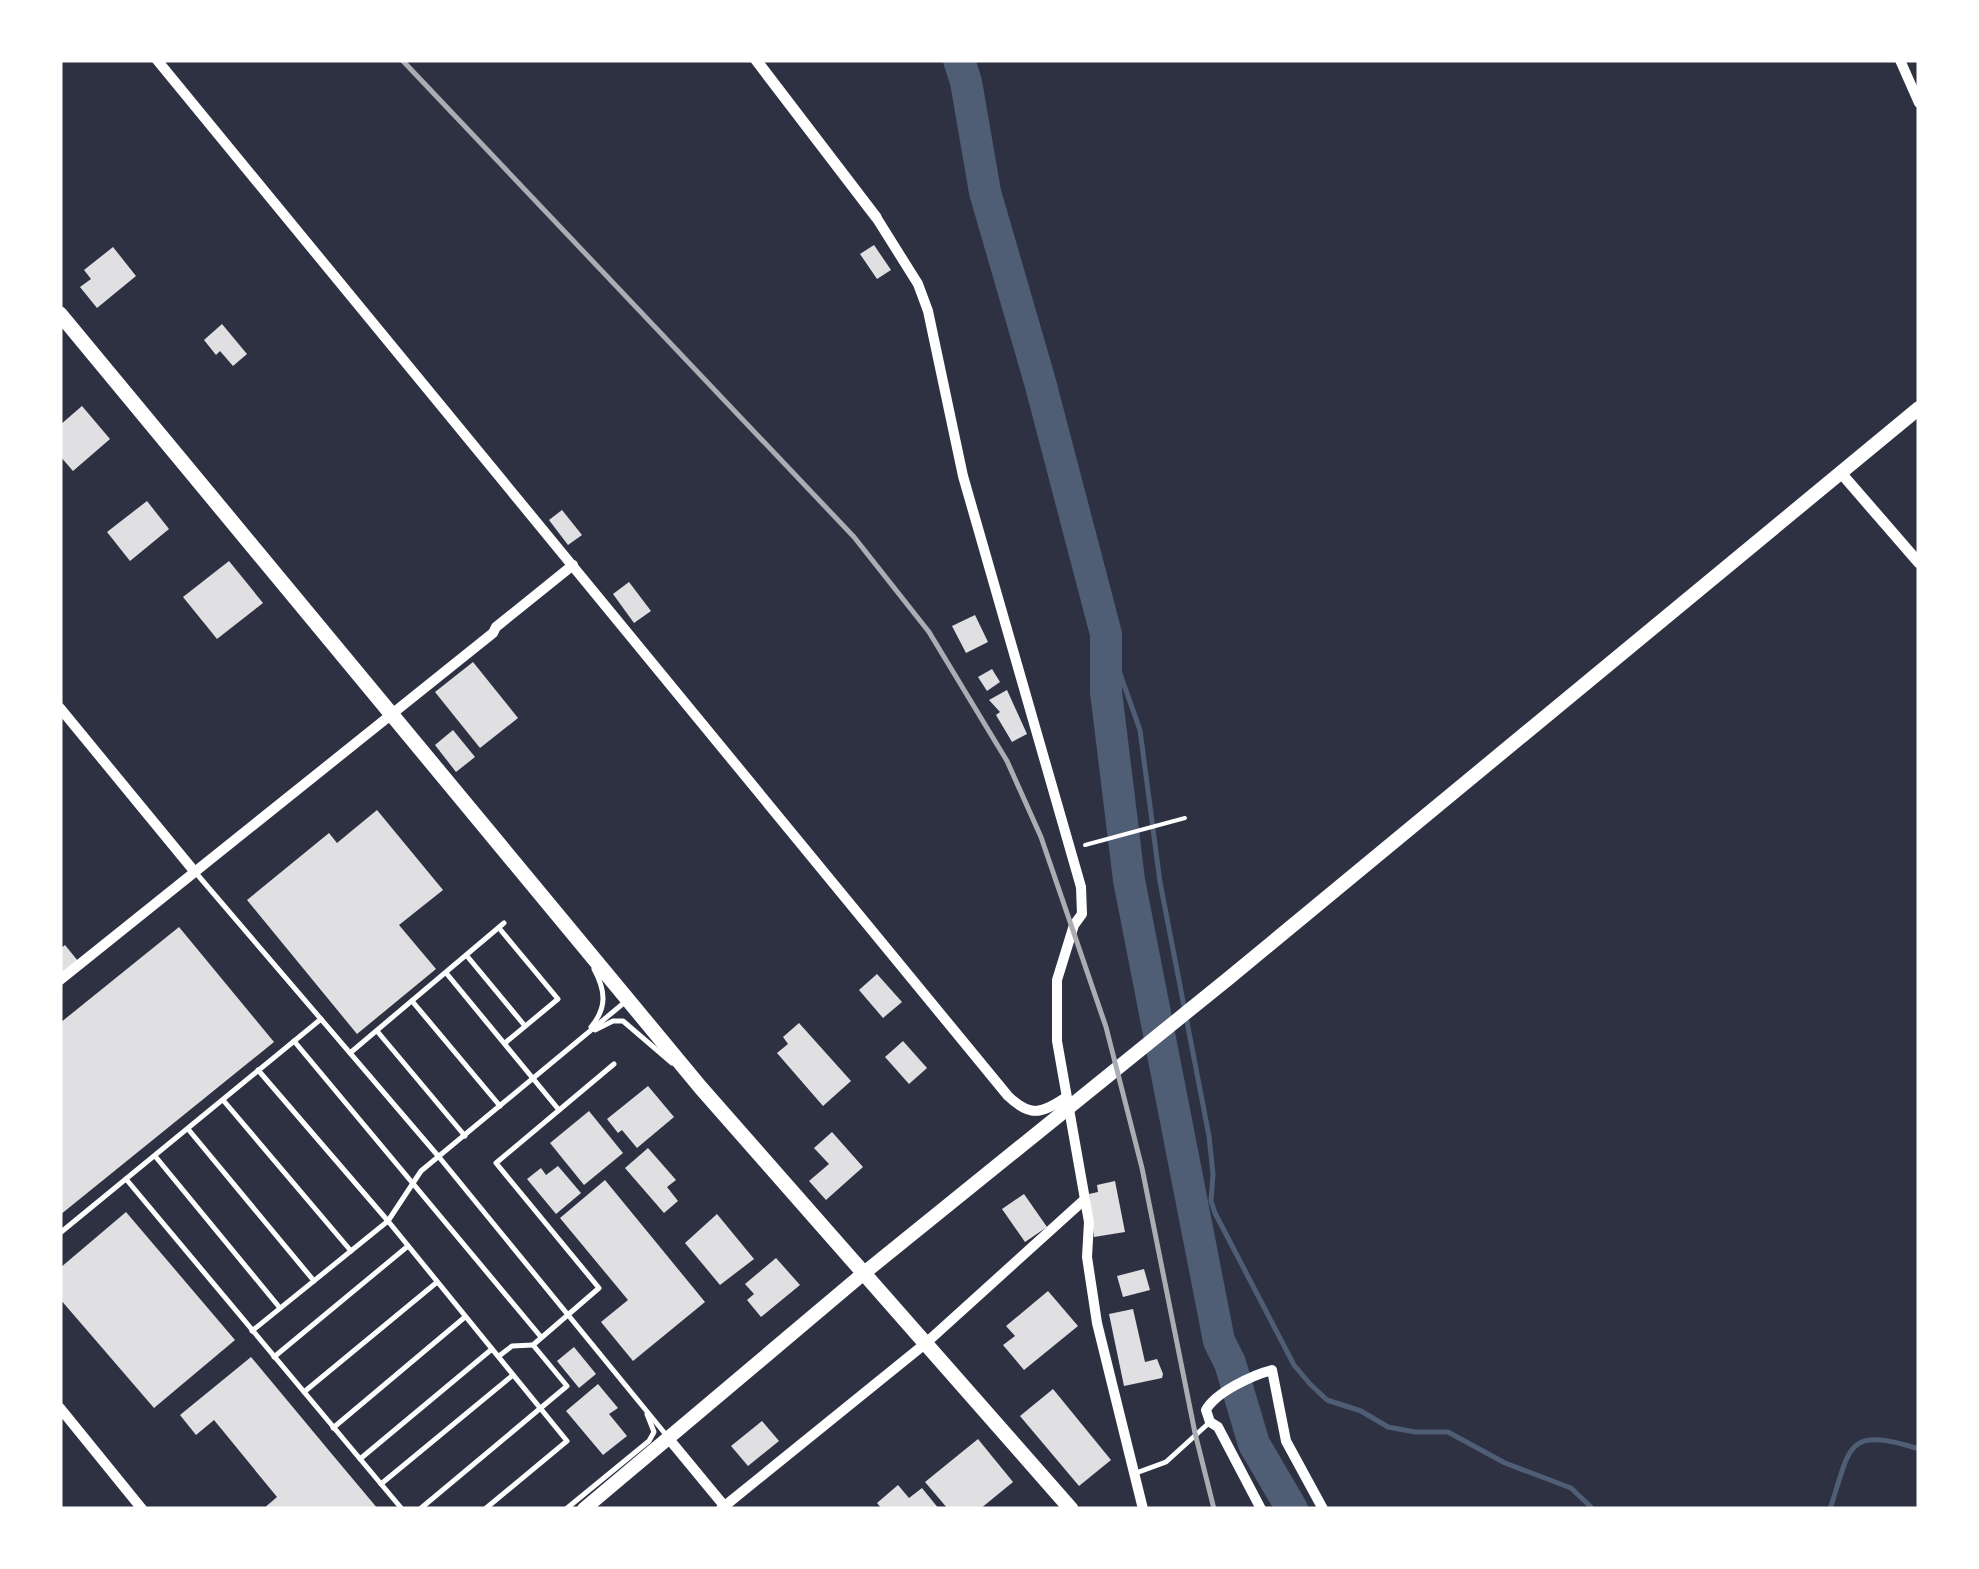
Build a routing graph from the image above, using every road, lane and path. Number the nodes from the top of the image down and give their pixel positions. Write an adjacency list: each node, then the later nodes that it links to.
1 (158, 60): 10 (street)
2 (756, 60): 5 (street)
3 (1900, 60): 4 (street)
4 (1919, 104)
5 (876, 217): 33 (street)
6 (60, 314): 12 (highway)
7 (1919, 408): 8 (main road)
8 (1841, 473): 9 (street); 48 (main road)
9 (1919, 563)
10 (572, 565): 12 (street); 33 (street)
11 (60, 708): 15 (street)
12 (390, 717): 15 (street); 16 (highway)
13 (1185, 818): 14 (path)
14 (1096, 842)
15 (194, 871): 19 (street); 22 (lane)
16 (576, 938): 20 (highway); 25 (lane)
17 (467, 956): 18 (lane); 23 (lane); 23 (lane)
18 (446, 974): 21 (lane); 27 (lane)
19 (60, 980)
20 (627, 1000): 25 (lane); 32 (highway)
21 (412, 1002): 24 (lane); 35 (lane)
22 (320, 1019): 26 (lane); 28 (lane)
23 (525, 1026): 27 (lane)
24 (377, 1030): 28 (lane); 38 (lane)
25 (583, 1037): 31 (lane); 32 (lane)
26 (294, 1040): 30 (lane); 42 (lane)
27 (504, 1043): 31 (lane)
28 (350, 1053): 40 (lane)
29 (614, 1064): 36 (lane)
30 (258, 1070): 34 (lane); 44 (lane)
31 (533, 1079): 35 (lane); 36 (lane)
32 (701, 1088): 48 (highway)
33 (1066, 1098): 43 (street)
34 (222, 1100): 37 (lane); 47 (lane)
35 (500, 1106): 38 (lane)
36 (559, 1110): 52 (lane)
37 (188, 1128): 39 (lane); 49 (lane)
38 (464, 1136): 40 (lane)
39 (154, 1156): 41 (lane); 51 (lane)
40 (439, 1157): 42 (lane); 52 (lane)
41 (126, 1179): 45 (lane); 54 (lane)
42 (413, 1180): 44 (lane); 55 (lane)
43 (1084, 1200): 56 (street); 71 (street)
44 (388, 1221): 46 (lane); 47 (lane)
45 (60, 1233)
46 (408, 1246): 50 (lane); 59 (lane)
47 (351, 1251): 49 (lane)
48 (864, 1273): 56 (highway); 68 (main road)
49 (314, 1280): 51 (lane)
50 (438, 1282): 53 (lane); 62 (lane)
51 (280, 1308): 54 (lane)
52 (568, 1314): 55 (lane); 65 (lane)
53 (466, 1316): 58 (lane); 67 (lane)
54 (252, 1331): 59 (lane)
55 (542, 1337): 57 (lane)
56 (926, 1343): 73 (street); 81 (highway)
57 (532, 1345): 60 (lane); 64 (lane)
58 (492, 1348): 60 (lane); 69 (lane)
59 (274, 1357): 62 (lane)
60 (499, 1357): 61 (lane)
61 (514, 1375): 64 (lane); 72 (lane)
62 (304, 1392): 67 (lane)
63 (60, 1408): 74 (street)
64 (541, 1409): 76 (lane); 77 (lane)
65 (645, 1410): 68 (lane); 78 (lane)
66 (1210, 1422): 71 (lane); 83 (street); 84 (street)
67 (334, 1428): 69 (lane)
68 (670, 1439): 70 (main road); 73 (street)
69 (360, 1459): 72 (lane)
70 (630, 1472): 79 (main road); 80 (street)
71 (1133, 1474): 82 (street)
72 (381, 1484): 75 (lane)
73 (724, 1508)
74 (142, 1509)
75 (402, 1509)
76 (420, 1509)
77 (485, 1509)
78 (566, 1509)
79 (584, 1509)
80 (596, 1509)
81 (1072, 1509)
82 (1143, 1509)
83 (1262, 1509)
84 (1323, 1509)

